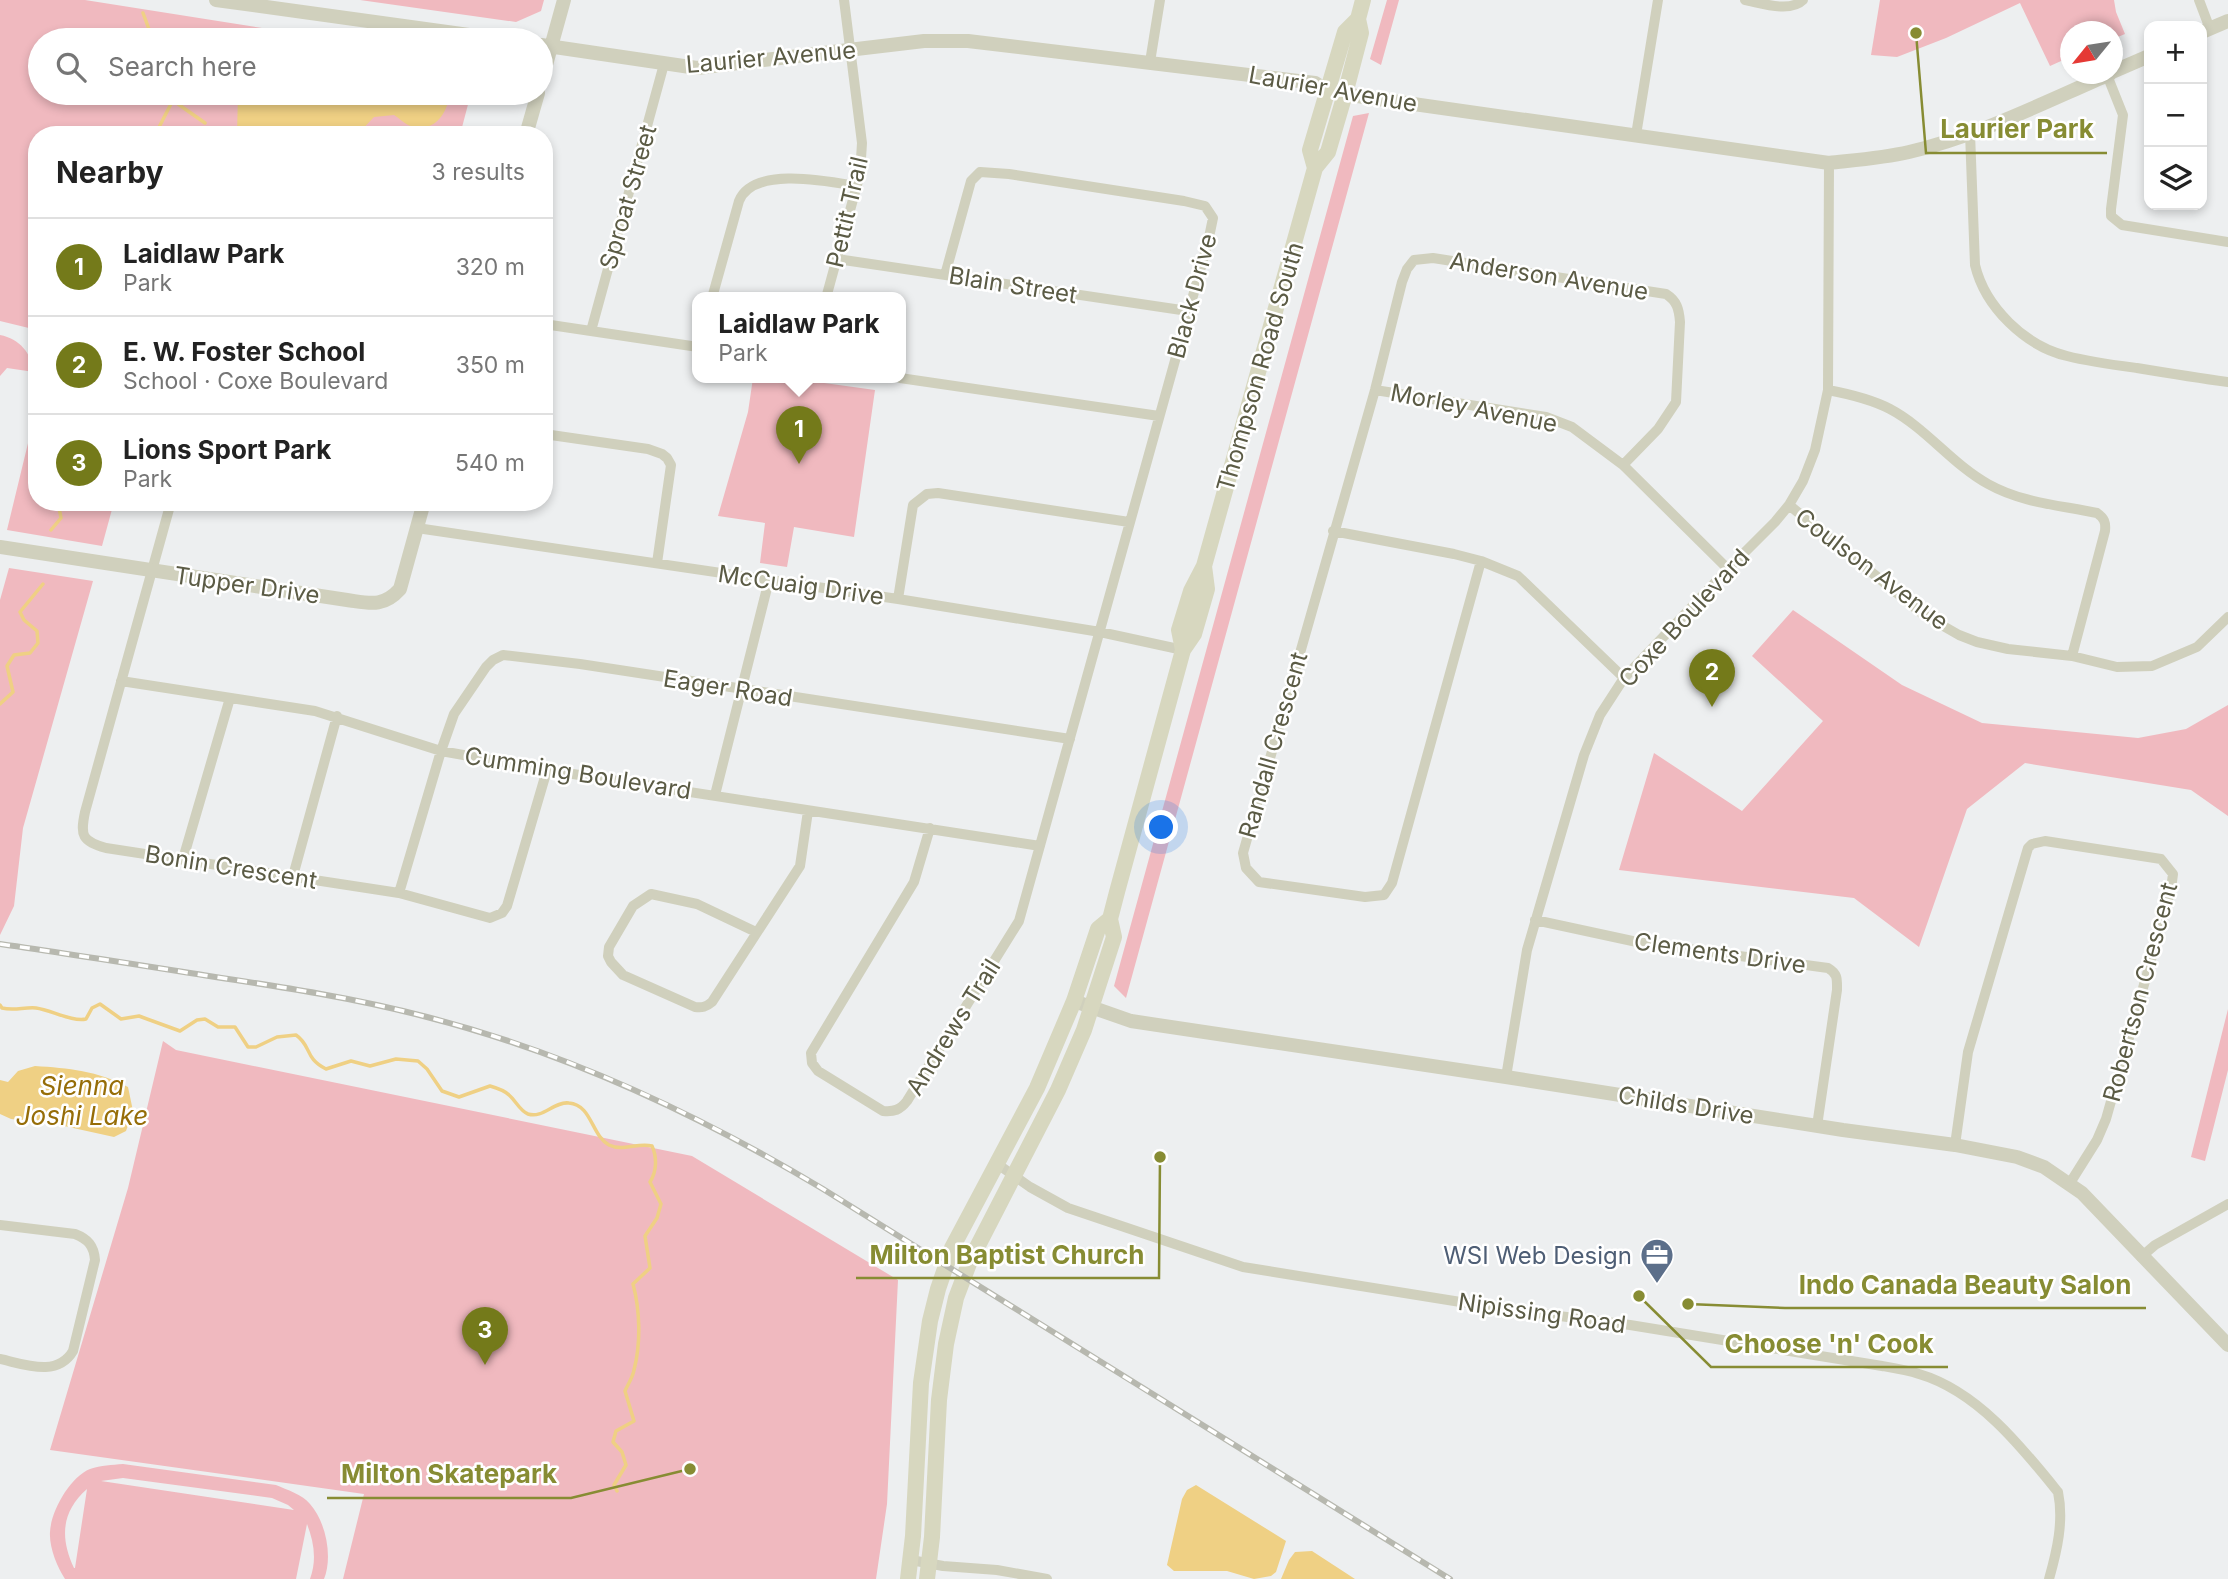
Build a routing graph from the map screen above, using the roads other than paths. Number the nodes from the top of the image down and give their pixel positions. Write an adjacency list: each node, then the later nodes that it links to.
1 (216, 0): 12 (street)
2 (564, 0): 13 (street)
3 (844, 0): 16 (street, Pettit Trail)
4 (1160, 0): 18 (street)
5 (1363, 0): 23 (main road, Thompson Road South)
6 (1658, 0): 27 (street)
7 (1745, 0): 8 (street)
8 (1803, 0)
9 (2199, 0): 10 (street)
10 (2204, 21)
11 (2228, 21): 14 (street)
12 (418, 28)
13 (553, 28)
14 (2207, 31)
15 (553, 47): 19 (street, Laurier Avenue)
16 (851, 51): 18 (street, Laurier Avenue); 19 (street, Laurier Avenue); 29 (street, Pettit Trail)
17 (2144, 58): 20 (street, Laurier Avenue)
18 (1150, 62): 23 (street, Laurier Avenue)
19 (664, 64): 37 (street, Sproat Street)
20 (2123, 68)
21 (2086, 84): 26 (street, Laurier Avenue)
22 (2113, 84): 30 (street)
23 (1337, 93): 27 (street, Laurier Avenue); 61 (main road, Thompson Road South)
24 (535, 105): 25 (street)
25 (529, 126)
26 (1970, 133): 28 (street, Laurier Avenue); 40 (street)
27 (1636, 135): 28 (street, Laurier Avenue)
28 (1829, 163): 42 (street, Coxe Boulevard)
29 (856, 186): 31 (street, Pettit Trail); 33 (street)
30 (2228, 242)
31 (837, 258): 32 (street, Blain Street); 34 (street, Pettit Trail)
32 (945, 275): 35 (street, Blain Street); 35 (street, Black Drive)
33 (714, 292)
34 (828, 292)
35 (1188, 311): 43 (street, Black Drive)
36 (553, 325): 37 (street)
37 (591, 331): 38 (street)
38 (692, 346)
39 (906, 378): 43 (street)
40 (2228, 382)
41 (1375, 390): 45 (street, Morley Avenue); 45 (street, Anderson Avenue); 51 (street, Randall Crescent)
42 (1828, 390): 46 (street, Coxe Boulevard); 62 (street)
43 (1159, 416): 49 (street, Black Drive)
44 (553, 435): 54 (street)
45 (1623, 464): 55 (street, Morley Avenue)
46 (1789, 505): 55 (street, Coxe Boulevard); 62 (street, Coulson Avenue)
47 (168, 511): 56 (street, Bonin Crescent)
48 (422, 511): 50 (street, Tupper Drive)
49 (1129, 522): 58 (street); 60 (street, Black Drive)
50 (417, 528): 54 (street, McCuaig Drive); 56 (street, Tupper Drive)
51 (1333, 531): 53 (street); 53 (street, Randall Crescent)
52 (0, 547): 56 (street, Tupper Drive)
53 (1481, 561): 63 (street)
54 (657, 563): 57 (street, McCuaig Drive)
55 (1728, 569): 63 (street, Coxe Boulevard)
56 (151, 571): 64 (street, Bonin Crescent)
57 (769, 580): 58 (street, McCuaig Drive); 65 (street)
58 (898, 599): 60 (street, McCuaig Drive)
59 (2228, 617): 62 (street, Coulson Avenue)
60 (1100, 632): 61 (street, McCuaig Drive); 68 (street, Andrews Trail)
61 (1183, 650): 78 (main road, Thompson Road South)
62 (2072, 656)
63 (1624, 678): 79 (street, Coxe Boulevard)
64 (121, 681): 66 (street, Cumming Boulevard); 75 (street, Bonin Crescent)
65 (742, 690): 68 (street, Eager Road); 69 (street, Eager Road); 71 (street)
66 (230, 698): 67 (street, Cumming Boulevard); 75 (street)
67 (337, 716): 69 (street, Cumming Boulevard); 76 (street)
68 (1070, 739): 74 (street, Andrews Trail)
69 (441, 751): 70 (street, Cumming Boulevard); 77 (street, Eager Road)
70 (547, 770): 71 (street, Cumming Boulevard); 77 (street, Bonin Crescent)
71 (715, 795): 72 (street, Cumming Boulevard)
72 (808, 811): 73 (street, Cumming Boulevard); 80 (street)
73 (930, 828): 74 (street, Cumming Boulevard); 74 (street, Andrews Trail)
74 (1040, 846)
75 (184, 859): 76 (street, Bonin Crescent)
76 (293, 876): 77 (street, Bonin Crescent)
77 (399, 893)
78 (1110, 919): 81 (main road, Thompson Road South); 82 (main road, Thompson Road South)
79 (1535, 920): 83 (street, Coxe Boulevard); 84 (street, Clements Drive)
80 (756, 932): 80 (street)
81 (1074, 1002): 82 (street, Childs Drive); 86 (main road, Thompson Road South)
82 (1092, 1009): 83 (street, Childs Drive); 87 (main road, Thompson Road South)
83 (1506, 1077): 84 (street, Childs Drive)
84 (1817, 1126): 85 (street, Childs Drive)
85 (1955, 1144): 88 (street, Childs Drive); 88 (street, Robertson Crescent)
86 (996, 1163): 87 (street, Nipissing Road); 94 (main road, Thompson Road South)
87 (1014, 1176): 95 (main road, Thompson Road South); 98 (street, Nipissing Road)
88 (2070, 1183): 91 (street, Childs Drive)
89 (2228, 1204): 91 (street)
90 (0, 1225): 93 (street)
91 (2141, 1257): 92 (street, Childs Drive)
92 (2228, 1345)
93 (0, 1359)
94 (911, 1560): 95 (street); 96 (main road, Thompson Road South)
95 (928, 1571): 97 (street)
96 (908, 1579)
97 (1047, 1579)
98 (2049, 1579)

